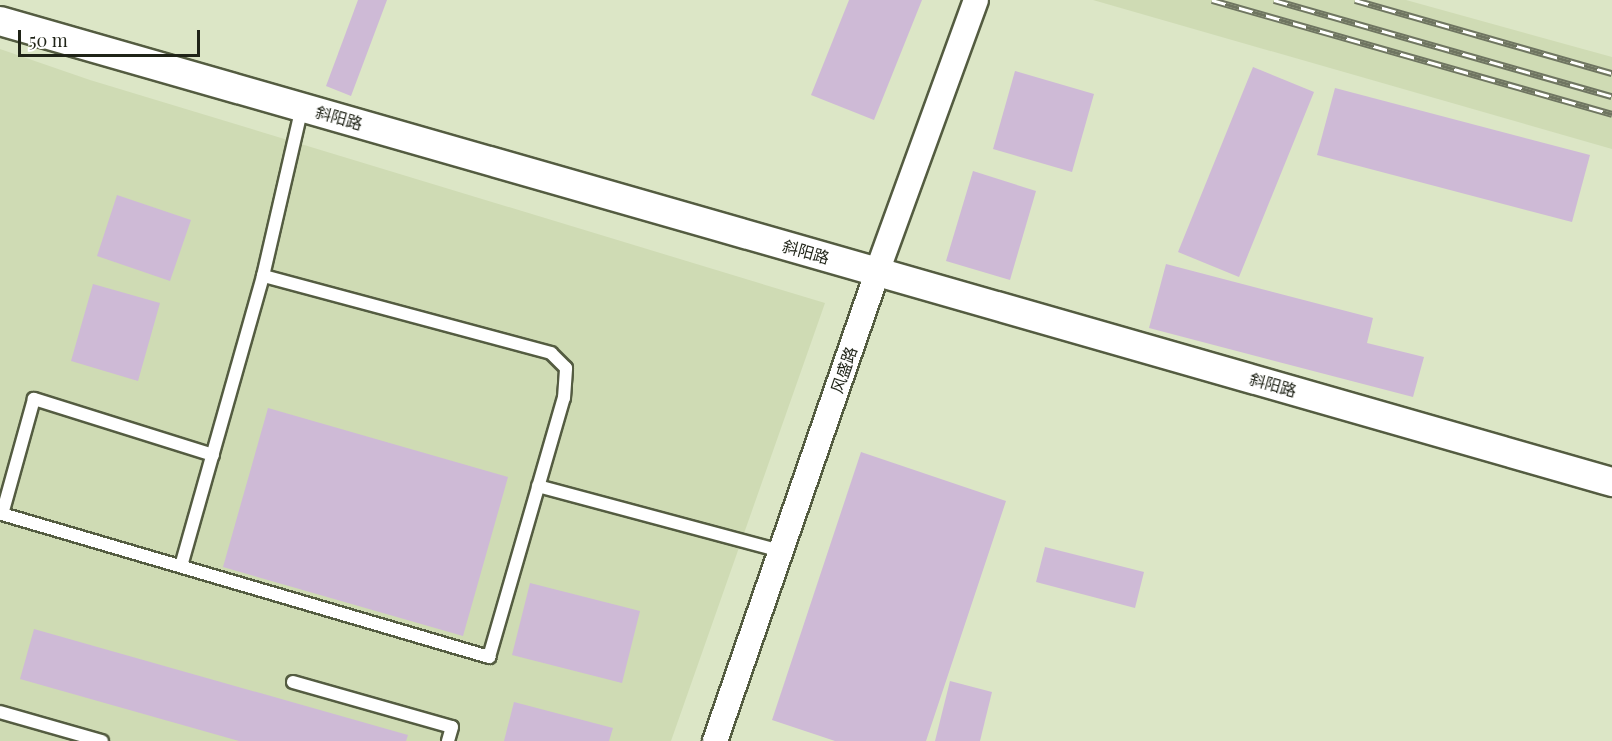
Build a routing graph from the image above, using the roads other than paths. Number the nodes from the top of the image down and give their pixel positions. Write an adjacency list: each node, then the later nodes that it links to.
1 (976, 0): 4 (street, 风盛路)
2 (0, 21): 3 (street, 斜阳路)
3 (302, 107): 4 (street, 斜阳路); 5 (lane)
4 (878, 272): 7 (street, 斜阳路); 9 (street, 风盛路)
5 (263, 276): 6 (lane); 8 (lane)
6 (213, 454): 10 (lane); 10 (lane)
7 (1612, 482)
8 (538, 486): 9 (lane); 10 (lane)
9 (781, 551): 15 (street, 风盛路)
10 (181, 566)
11 (293, 682): 14 (lane)
12 (0, 712): 13 (lane)
13 (102, 741)
14 (448, 741)
15 (715, 741)

